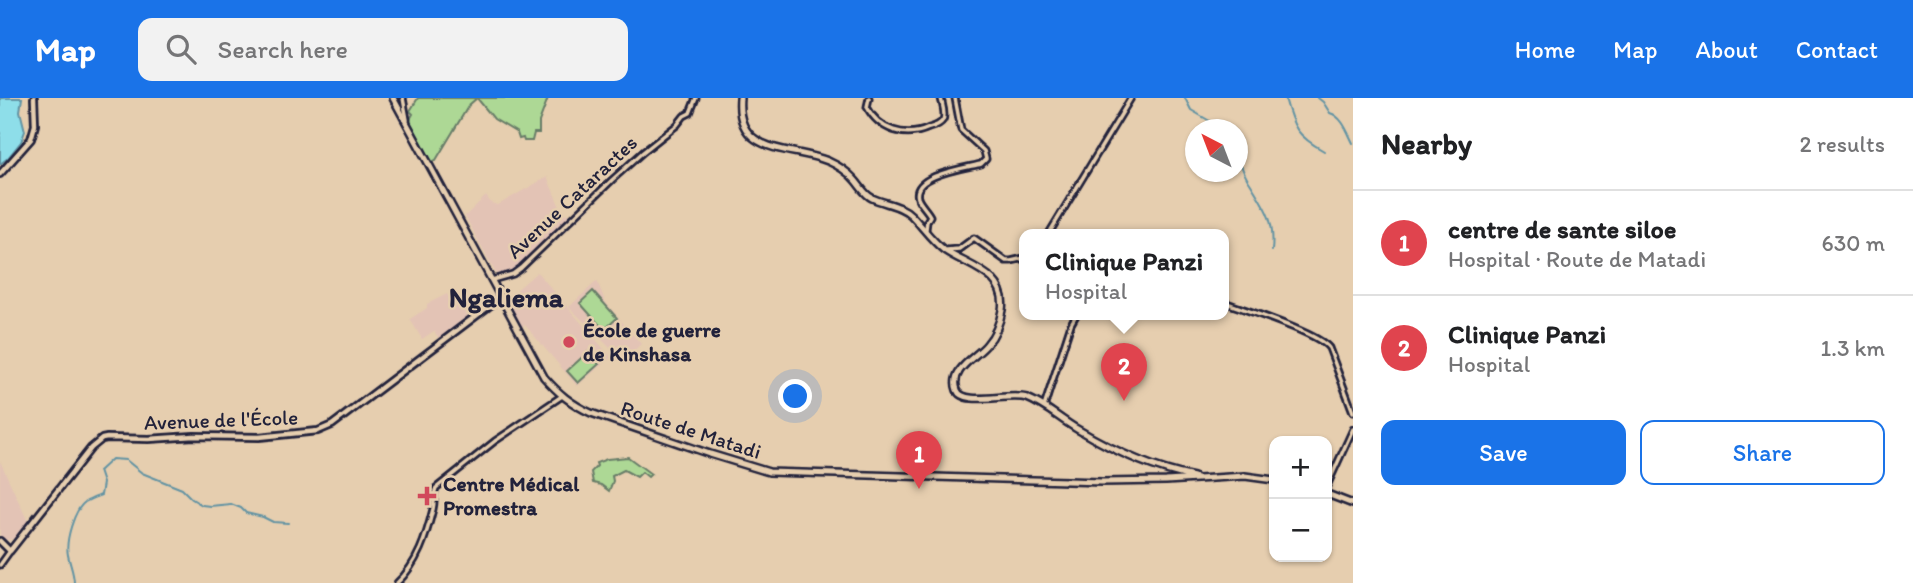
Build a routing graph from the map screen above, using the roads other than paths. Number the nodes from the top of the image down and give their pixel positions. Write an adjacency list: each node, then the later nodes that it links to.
1 (34, 98): 11 (main road)
2 (393, 98): 10 (main road, Route de Matadi)
3 (403, 98): 10 (street)
4 (696, 98): 18 (street, Avenue Cataractes)
5 (740, 98): 13 (main road)
6 (869, 98): 7 (street)
7 (941, 98)
8 (955, 98): 12 (street)
9 (1130, 98): 14 (street)
10 (405, 116): 18 (main road, Route de Matadi)
11 (0, 174)
12 (927, 221): 13 (street); 15 (street)
13 (920, 225): 15 (main road)
14 (1052, 229)
15 (926, 231): 16 (main road)
16 (945, 250): 17 (street); 23 (main road)
17 (1019, 259)
18 (491, 280): 19 (main road, Route de Matadi)
19 (501, 297): 22 (main road, Route de Matadi); 32 (main road, Avenue de l'École)
20 (1229, 304): 24 (street)
21 (1073, 320): 23 (street)
22 (562, 396): 27 (main road, Route de Matadi); 34 (street)
23 (1044, 407): 27 (main road)
24 (1353, 412)
25 (1353, 429): 26 (street)
26 (1332, 475)
27 (1185, 477): 28 (main road)
28 (1269, 478)
29 (1332, 497): 30 (main road)
30 (1353, 505)
31 (0, 541): 32 (main road)
32 (10, 551): 33 (street, Avenue de l'École)
33 (0, 565)
34 (397, 583)

